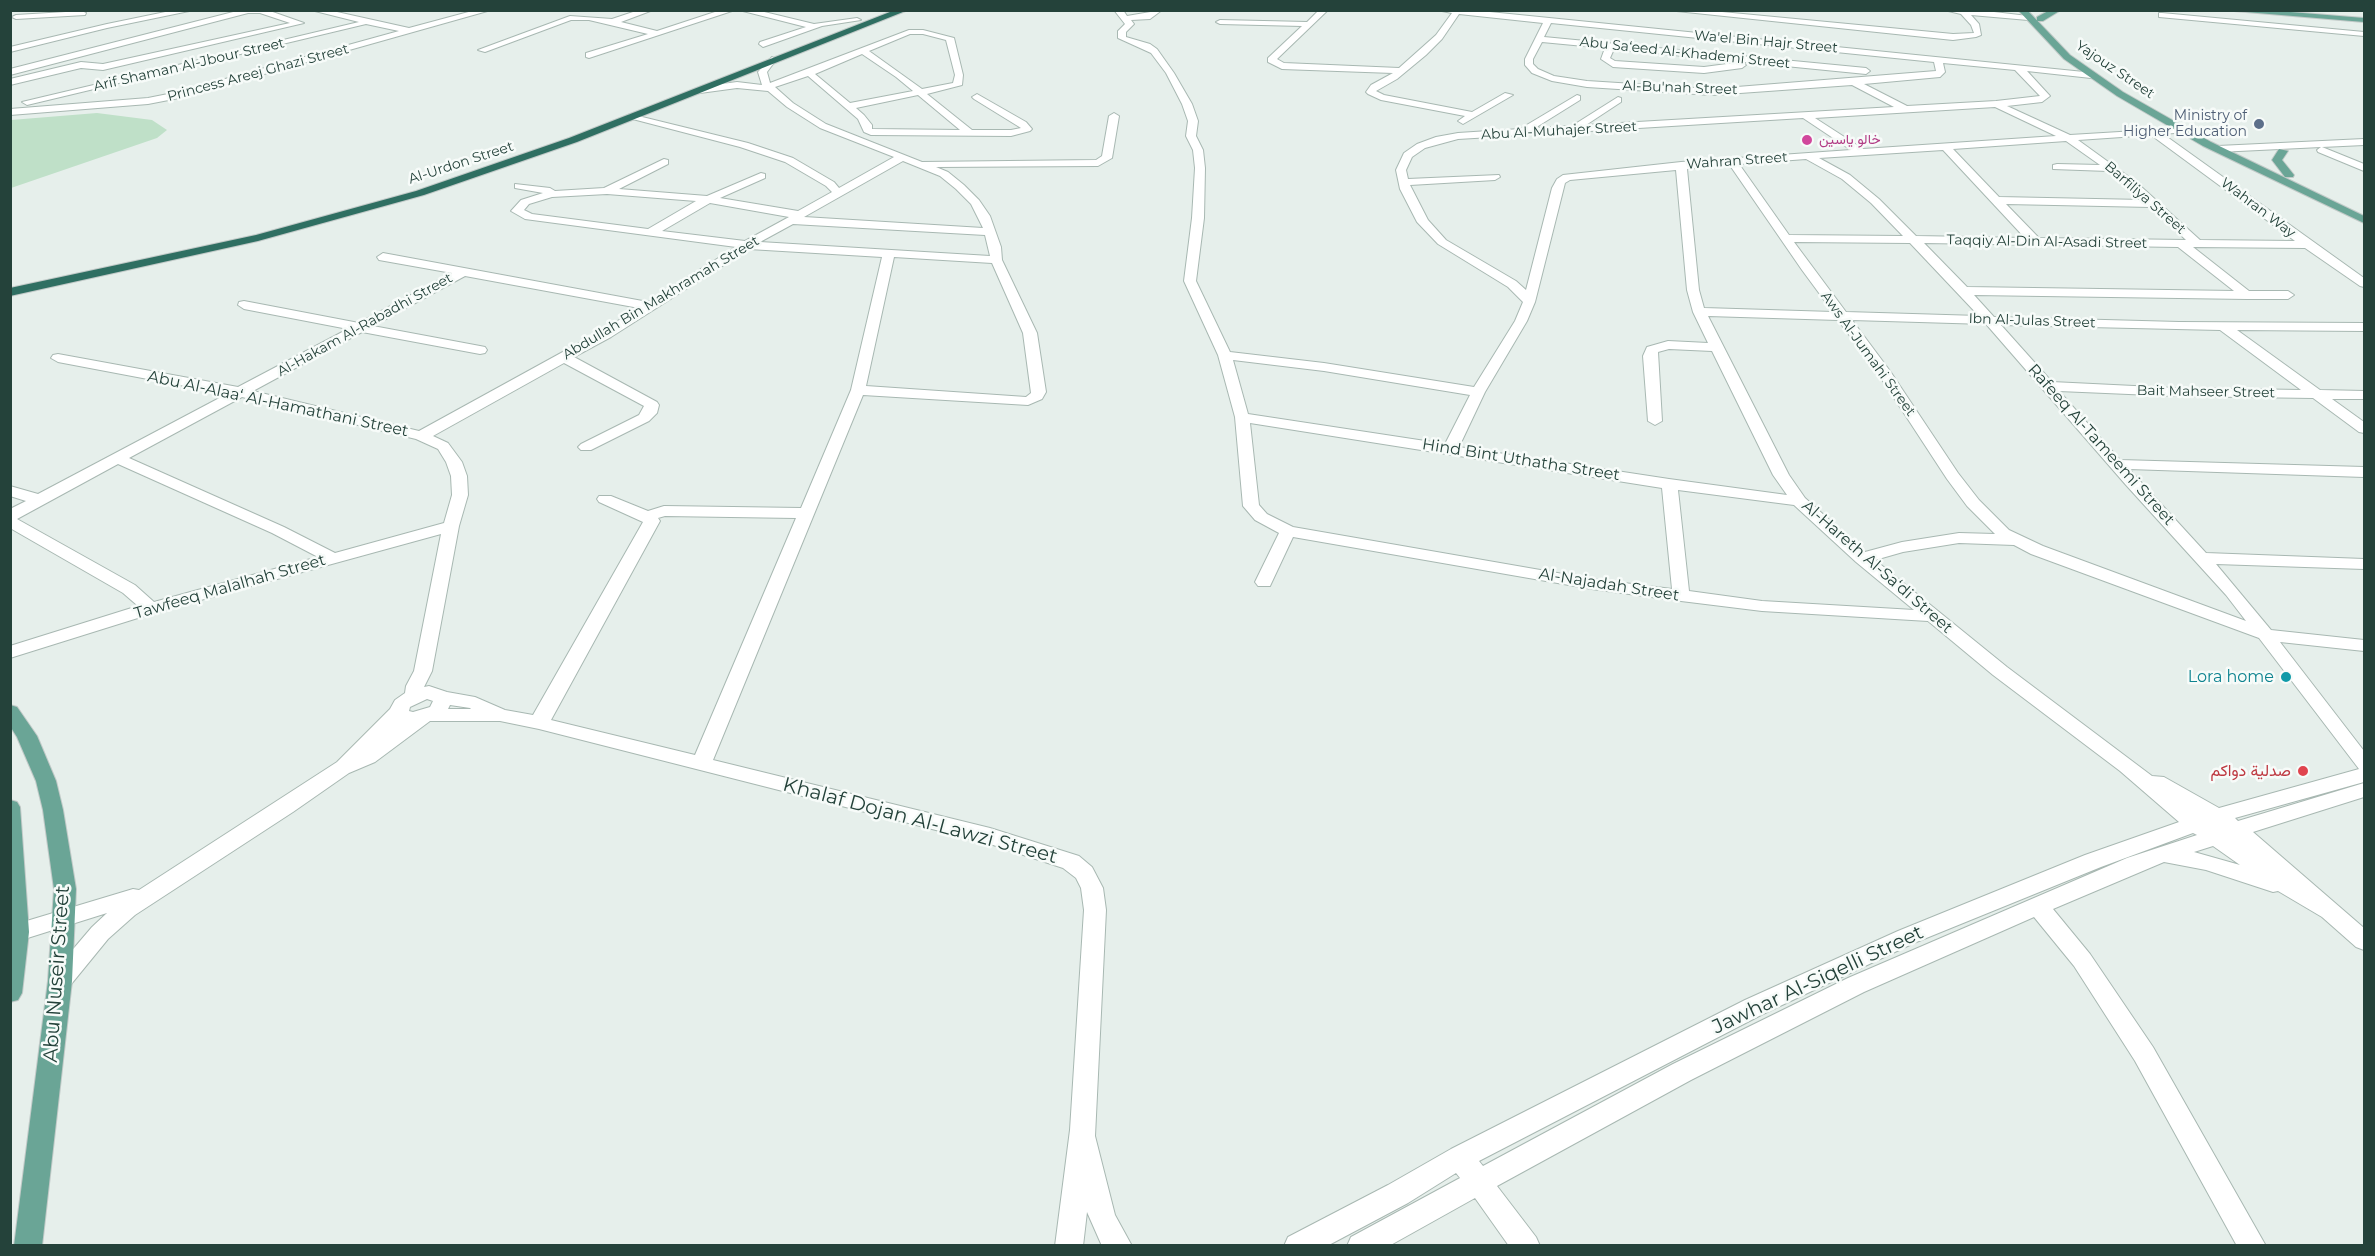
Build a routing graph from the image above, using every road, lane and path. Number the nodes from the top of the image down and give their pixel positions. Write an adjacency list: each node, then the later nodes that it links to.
1 (190, 10): 48 (street)
2 (447, 10): 25 (street)
3 (487, 10): 25 (street)
4 (649, 10): 34 (street)
5 (731, 10): 44 (street)
6 (742, 10): 39 (street)
7 (883, 10): 32 (highway, Al-Urdon Street)
8 (904, 10): 59 (highway, Al-Urdon Street)
9 (1158, 10): 23 (street)
10 (1236, 10): 36 (street)
11 (1324, 10): 36 (street)
12 (1442, 10): 18 (street, Wa'el Bin Hajr Street)
13 (1671, 10): 26 (street)
14 (1948, 10): 21 (street)
15 (2057, 10): 29 (main road)
16 (2226, 10): 19 (main road)
17 (319, 11): 28 (street); 35 (street, Princess Areej Ghazi Street)
18 (1458, 11): 33 (street, Wa'el Bin Hajr Street); 65 (street)
19 (2254, 11): 30 (main road); 37 (street)
20 (84, 12): 24 (street); 48 (street)
21 (1964, 12): 22 (street); 26 (street)
22 (2027, 13): 29 (main road, Yajouz Street); 68 (main road, Yajouz Street)
23 (1122, 14): 160 (street)
24 (15, 15)
25 (468, 15): 41 (street)
26 (1770, 15): 49 (street)
27 (2162, 15): 37 (street)
28 (292, 19): 31 (street); 43 (street)
29 (2040, 19): 100 (main road, Yajouz Street)
30 (2364, 19)
31 (210, 20): 38 (street); 42 (street)
32 (857, 20): 39 (street); 143 (highway, Al-Urdon Street)
33 (1548, 21): 47 (street, Al-Bu'nah Street); 49 (street, Wa'el Bin Hajr Street)
34 (612, 22): 44 (street); 54 (street)
35 (367, 23): 41 (street, Princess Areej Ghazi Street); 80 (street, Arif Shaman Al-Jbour Street)
36 (1309, 24): 65 (street)
37 (2261, 24): 45 (street)
38 (229, 26)
39 (816, 26): 50 (street)
40 (239, 28): 43 (street)
41 (409, 31): 83 (street, Princess Areej Ghazi Street)
42 (157, 33): 46 (street); 66 (street)
43 (258, 34): 51 (street)
44 (659, 34): 56 (street)
45 (2364, 34)
46 (175, 37): 51 (street); 61 (street)
47 (1540, 39): 52 (street, Abu Sa‘eed Al-Khademi Street); 70 (street, Al-Bu'nah Street)
48 (45, 42): 53 (street)
49 (1767, 42): 58 (street, Wa'el Bin Hajr Street)
50 (763, 44)
51 (208, 45): 61 (street)
52 (1611, 45): 57 (street, Abu Sa‘eed Al-Khademi Street); 62 (street)
53 (10, 50)
54 (482, 50)
55 (863, 51): 67 (street); 74 (street); 74 (street)
56 (589, 56)
57 (1729, 58): 60 (street, Abu Sa‘eed Al-Khademi Street); 62 (street)
58 (1938, 59): 63 (street, Wa'el Bin Hajr Street); 69 (street, Al-Bu'nah Street)
59 (772, 60): 72 (street); 73 (highway, Al-Urdon Street)
60 (1764, 61): 62 (street); 64 (street, Abu Sa‘eed Al-Khademi Street)
61 (81, 65): 71 (street)
62 (1742, 65)
63 (2017, 67): 68 (street, Wa'el Bin Hajr Street); 79 (street, Abu Al-Muhajer Street)
64 (1831, 68): 69 (street, Abu Sa‘eed Al-Khademi Street); 70 (street, Abu Sa‘eed Al-Khademi Street)
65 (1402, 71): 84 (street)
66 (10, 72)
67 (809, 73): 72 (street); 81 (street)
68 (2091, 75): 88 (main road, Yajouz Street)
69 (1915, 76): 70 (street, Al-Bu'nah Street)
70 (1852, 81): 82 (street, Abu Sa‘eed Al-Khademi Street)
71 (10, 82)
72 (768, 88): 73 (street); 94 (street)
73 (700, 90): 87 (highway, Al-Urdon Street)
74 (921, 93): 81 (street); 91 (street)
75 (1508, 95): 84 (street)
76 (977, 98): 91 (street)
77 (1577, 98): 93 (street)
78 (1618, 100): 90 (street)
79 (1996, 104): 82 (street, Abu Al-Muhajer Street); 95 (street, Barfiliya Street)
80 (10, 106)
81 (849, 106): 89 (street)
82 (1906, 110): 86 (street, Abu Al-Muhajer Street)
83 (10, 112)
84 (1474, 115): 96 (street)
85 (1114, 116): 111 (street)
86 (1806, 116): 90 (street, Abu Al-Muhajer Street); 102 (street)
87 (630, 117): 123 (street); 146 (highway, Al-Urdon Street)
88 (2183, 130): 92 (street, Wahran Street); 100 (main road, Yajouz Street)
89 (869, 131): 91 (street); 94 (street)
90 (1572, 131): 93 (street, Abu Al-Muhajer Street)
91 (970, 132)
92 (2152, 132): 95 (street, Wahran Street); 138 (street, Wahran Way)
93 (1519, 134): 96 (street, Abu Al-Muhajer Street)
94 (851, 136): 106 (street)
95 (2067, 137): 98 (street, Wahran Street); 114 (street, Barfiliya Street)
96 (1440, 139): 119 (street, Abu Al-Muhajer Street)
97 (2364, 142): 100 (street)
98 (1945, 146): 102 (street, Wahran Street); 125 (street)
99 (2364, 147): 101 (street)
100 (2226, 150): 104 (street); 129 (main road, Yajouz Street)
101 (2322, 150): 103 (street); 109 (street)
102 (1861, 152): 105 (street, Wahran Street)
103 (2283, 152): 104 (street); 116 (main road)
104 (2242, 153): 116 (main road)
105 (1808, 156): 107 (street, Wahran Street); 133 (street, Rafeeq Al-Tameemi Street)
106 (900, 158): 111 (street); 123 (street, Abdullah Bin Makhramah Street)
107 (1731, 161): 112 (street, Wahran Street); 132 (street, Aws Al-Jumahi Street)
108 (664, 162): 121 (street)
109 (2352, 163): 110 (street); 115 (street)
110 (2364, 163)
111 (919, 164): 131 (street)
112 (1681, 165): 149 (street, Wahran Street); 152 (street, Al-Hareth Al-Sa‘di Street)
113 (2056, 167): 114 (street)
114 (2112, 168): 126 (street, Barfiliya Street)
115 (2364, 168)
116 (2289, 175): 127 (main road)
117 (761, 176): 124 (street)
118 (1494, 177): 119 (street)
119 (1403, 182): 149 (street)
120 (519, 186): 122 (street)
121 (607, 191): 122 (street); 124 (street)
122 (557, 192): 130 (street)
123 (838, 193): 128 (street, Abdullah Bin Makhramah Street)
124 (708, 199): 128 (street); 130 (street)
125 (1996, 200): 126 (street); 134 (street)
126 (2154, 204): 136 (street, Barfiliya Street)
127 (2364, 212)
128 (794, 218): 131 (street); 137 (street, Abdullah Bin Makhramah Street)
129 (2364, 220)
130 (651, 232): 137 (street)
131 (989, 232): 141 (street)
132 (1786, 238): 133 (street, Taqqiy Al-Din Al-Asadi Street); 153 (street, Aws Al-Jumahi Street)
133 (1914, 239): 134 (street, Taqqiy Al-Din Al-Asadi Street); 145 (street, Rafeeq Al-Tameemi Street)
134 (2035, 241): 135 (street, Taqqiy Al-Din Al-Asadi Street)
135 (2182, 244): 136 (street, Taqqiy Al-Din Al-Asadi Street); 147 (street)
136 (2197, 244): 138 (street, Taqqiy Al-Din Al-Asadi Street)
137 (747, 245): 139 (street); 151 (street, Abdullah Bin Makhramah Street)
138 (2308, 245): 144 (street, Wahran Way)
139 (889, 254): 141 (street); 164 (street)
140 (383, 257): 142 (street)
141 (996, 260): 164 (street)
142 (465, 271): 151 (street); 157 (street, Al-Hakam Al-Rabadhi Street)
143 (10, 283)
144 (2364, 283)
145 (1964, 291): 147 (street); 154 (street, Rafeeq Al-Tameemi Street)
146 (10, 292)
147 (2247, 295): 148 (street)
148 (2288, 295)
149 (1529, 302): 165 (street)
150 (244, 305): 157 (street)
151 (651, 306): 161 (street, Abdullah Bin Makhramah Street)
152 (1699, 312): 153 (street, Ibn Al-Julas Street); 158 (street, Al-Hareth Al-Sa‘di Street)
153 (1842, 316): 154 (street, Ibn Al-Julas Street); 189 (street, Aws Al-Jumahi Street)
154 (1988, 320): 155 (street, Ibn Al-Julas Street); 163 (street, Rafeeq Al-Tameemi Street)
155 (2224, 327): 156 (street, Ibn Al-Julas Street); 167 (street)
156 (2364, 327)
157 (360, 328): 159 (street); 166 (street, Al-Hakam Al-Rabadhi Street)
158 (1715, 347): 170 (street); 182 (street, Al-Hareth Al-Sa‘di Street)
159 (480, 350)
160 (1226, 355): 165 (street); 169 (street)
161 (563, 357): 172 (street, Abdullah Bin Makhramah Street); 173 (street)
162 (58, 358): 166 (street, Abu Al-Alaa‘ Al-Hamathani Street)
163 (2048, 386): 167 (street, Bait Mahseer Street); 176 (street, Rafeeq Al-Tameemi Street)
164 (858, 390): 183 (street)
165 (1478, 392): 174 (street)
166 (241, 393): 172 (street, Abu Al-Alaa‘ Al-Hamathani Street); 175 (street, Al-Hakam Al-Rabadhi Street)
167 (2316, 394): 168 (street, Bait Mahseer Street); 171 (street)
168 (2364, 395)
169 (1242, 417): 174 (street, Hind Bint Uthatha Street); 188 (street, Al-Najadah Street)
170 (1655, 421)
171 (2364, 429)
172 (421, 436): 187 (street, Abu Al-Alaa‘ Al-Hamathani Street)
173 (586, 447)
174 (1451, 448): 178 (street, Hind Bint Uthatha Street)
175 (119, 459): 181 (street, Al-Hakam Al-Rabadhi Street); 190 (street)
176 (2117, 464): 177 (street); 192 (street, Rafeeq Al-Tameemi Street)
177 (2364, 472)
178 (1669, 484): 182 (street, Hind Bint Uthatha Street); 195 (street)
179 (10, 491): 181 (street)
180 (605, 499): 185 (street)
181 (40, 500): 184 (street, Al-Hakam Al-Rabadhi Street)
182 (1799, 501): 191 (street, Al-Hareth Al-Sa‘di Street)
183 (806, 513): 185 (street); 209 (street)
184 (10, 516)
185 (647, 516): 208 (street)
186 (10, 521): 196 (street)
187 (451, 526): 190 (street, Tawfeeq Malalhah Street); 201 (street, Abu Al-Alaa‘ Al-Hamathani Street)
188 (1288, 531): 194 (street); 195 (street, Al-Najadah Street)
189 (2013, 540): 191 (street, Aws Al-Jumahi Street); 198 (street, Aws Al-Jumahi Street)
190 (332, 558): 196 (street, Tawfeeq Malalhah Street)
191 (1862, 558): 197 (street, Al-Hareth Al-Sa‘di Street)
192 (2202, 558): 193 (street); 198 (street, Rafeeq Al-Tameemi Street)
193 (2364, 564)
194 (1264, 582)
195 (1681, 596): 197 (street, Al-Najadah Street)
196 (151, 608): 200 (street, Tawfeeq Malalhah Street)
197 (1933, 616): 215 (street, Al-Hareth Al-Sa‘di Street)
198 (2267, 635): 199 (street, Aws Al-Jumahi Street); 210 (street, Rafeeq Al-Tameemi Street)
199 (2364, 645)
200 (10, 652)
201 (423, 671): 202 (street); 203 (street, Abu Al-Alaa‘ Al-Hamathani Street)
202 (439, 695): 203 (street, Khalaf Dojan Al-Lawzi Street); 206 (street, Khalaf Dojan Al-Lawzi Street); 207 (street)
203 (414, 696): 205 (street)
204 (10, 711): 222 (main road, Abu Nuseir Street)
205 (399, 712): 207 (street, Khalaf Dojan Al-Lawzi Street); 211 (street)
206 (500, 715): 207 (street, Khalaf Dojan Al-Lawzi Street); 208 (street, Khalaf Dojan Al-Lawzi Street)
207 (426, 716): 211 (street)
208 (539, 723): 209 (street, Khalaf Dojan Al-Lawzi Street)
209 (702, 763): 227 (street, Khalaf Dojan Al-Lawzi Street)
210 (2364, 764)
211 (342, 768): 218 (street)
212 (2364, 775): 215 (street, Jawhar Al-Siqelli Street)
213 (2364, 790): 216 (street, Jawhar Al-Siqelli Street)
214 (10, 807): 223 (main road)
215 (2209, 826): 216 (street, Jawhar Al-Siqelli Street); 217 (street, Jawhar Al-Siqelli Street); 219 (street, Al-Hareth Al-Sa‘di Street); 228 (street, Jawhar Al-Siqelli Street)
216 (2235, 830): 221 (street)
217 (2162, 856): 219 (street); 220 (street, Jawhar Al-Siqelli Street)
218 (158, 889): 222 (street); 225 (street)
219 (2303, 896): 221 (street)
220 (2038, 907): 229 (street, Jawhar Al-Siqelli Street); 236 (street)
221 (2328, 910): 224 (street)
222 (64, 916): 223 (street); 225 (main road, Abu Nuseir Street)
223 (18, 932): 226 (main road)
224 (2364, 941)
225 (60, 981): 230 (main road, Abu Nuseir Street)
226 (10, 993)
227 (1083, 1130): 231 (street, Khalaf Dojan Al-Lawzi Street); 232 (street, Khalaf Dojan Al-Lawzi Street)
228 (1460, 1157): 229 (street); 233 (street, Jawhar Al-Siqelli Street)
229 (1477, 1182): 234 (street, Jawhar Al-Siqelli Street); 235 (street)
230 (28, 1245)
231 (1068, 1245)
232 (1118, 1245)
233 (1298, 1245)
234 (1361, 1245)
235 (1526, 1245)
236 (2252, 1245)

